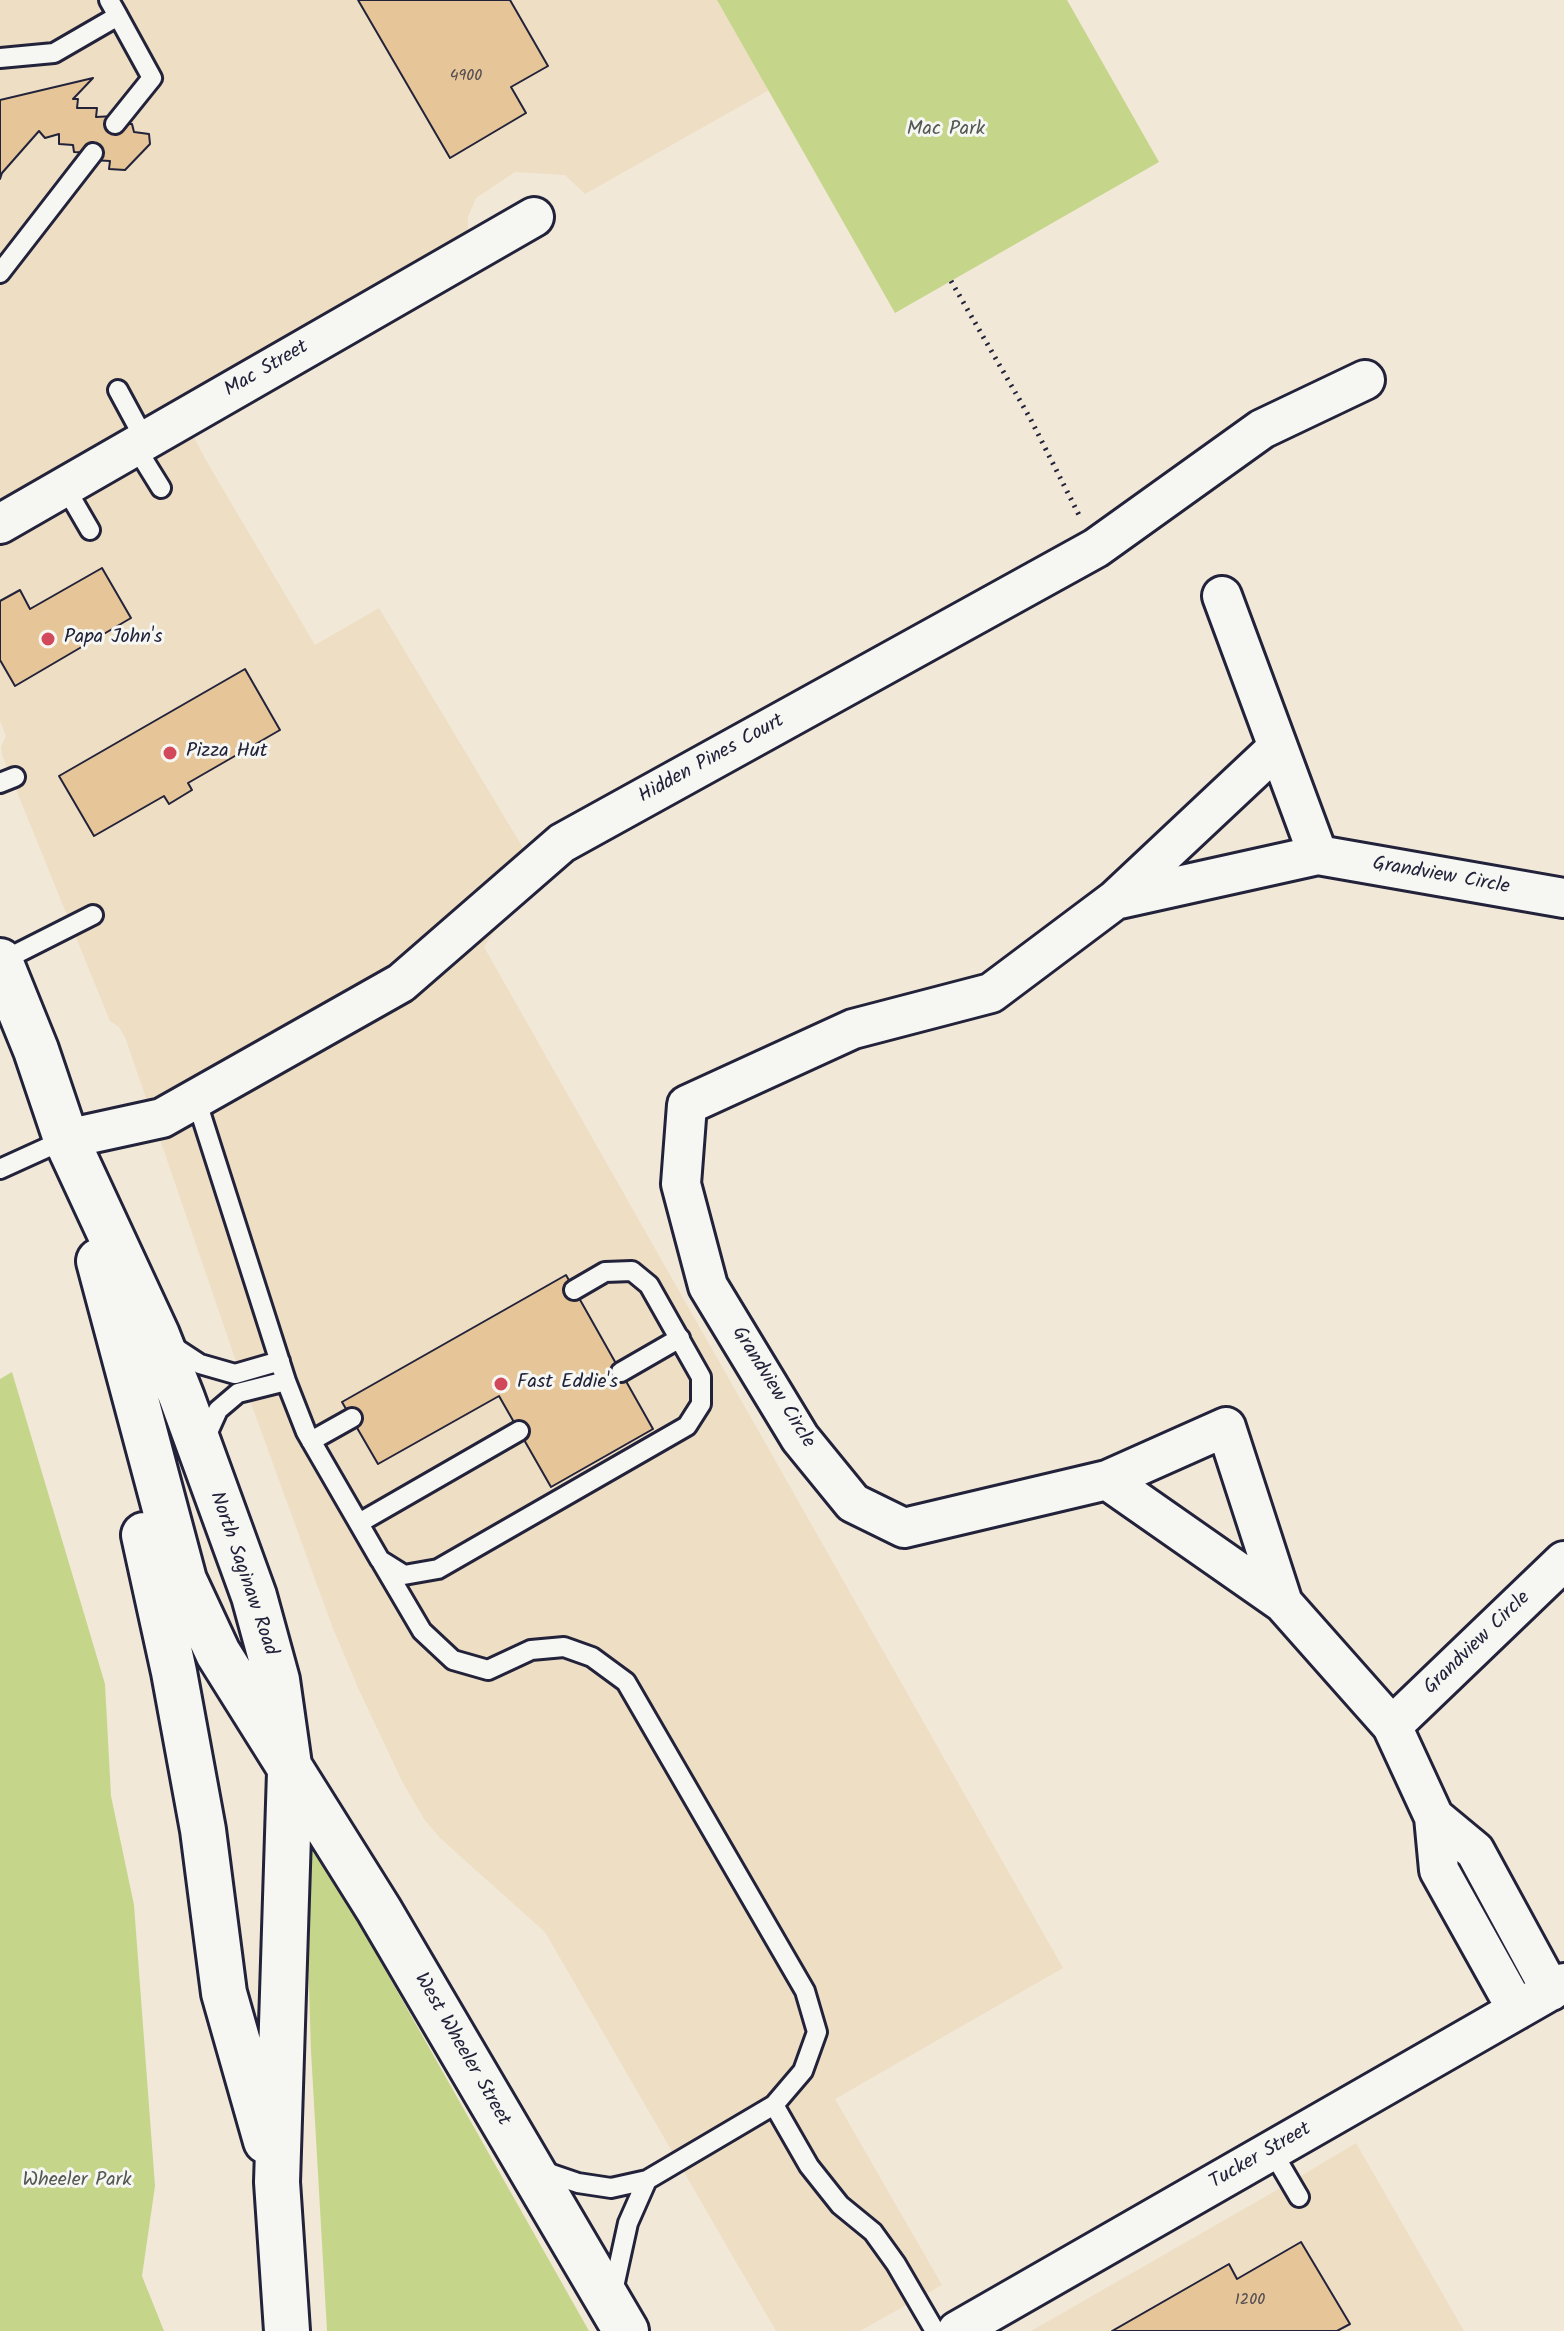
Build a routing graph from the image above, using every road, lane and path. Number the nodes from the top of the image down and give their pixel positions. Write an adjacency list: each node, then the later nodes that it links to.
1 (113, 8): 2 (lane); 3 (lane)
2 (0, 58)
3 (115, 124)
4 (93, 153): 6 (lane)
5 (534, 217): 10 (street, Mac Street)
6 (0, 273)
7 (951, 281): 15 (path)
8 (1365, 380): 15 (street, Hidden Pines Court)
9 (118, 390): 10 (lane)
10 (140, 443): 11 (street, Mac Street); 12 (lane)
11 (65, 487): 13 (street, Mac Street); 14 (lane)
12 (161, 488)
13 (0, 524)
14 (90, 530)
15 (1096, 548): 23 (street, Hidden Pines Court)
16 (1222, 596): 17 (street)
17 (1278, 747): 18 (street); 20 (street, Grandview Circle)
18 (1318, 855): 19 (street, Grandview Circle); 20 (street, Grandview Circle)
19 (1564, 898)
20 (1115, 900): 36 (street, Grandview Circle)
21 (93, 915): 22 (lane)
22 (0, 962): 24 (main road, North Saginaw Road)
23 (196, 1099): 24 (street, Hidden Pines Court); 29 (lane)
24 (66, 1139): 25 (lane); 27 (main road, North Saginaw Road); 42 (main road, West Wheeler Street); 50 (main road, North Saginaw Road)
25 (0, 1169)
26 (574, 1290): 28 (lane)
27 (157, 1335): 29 (lane); 35 (main road, North Saginaw Road)
28 (680, 1338): 30 (lane); 38 (lane)
29 (280, 1361): 31 (lane)
30 (621, 1372)
31 (286, 1381): 34 (lane); 35 (lane)
32 (352, 1418): 34 (lane)
33 (519, 1431): 37 (lane)
34 (311, 1441): 37 (lane)
35 (199, 1451): 42 (main road, North Saginaw Road)
36 (1107, 1480): 40 (street); 40 (street)
37 (359, 1523): 38 (lane)
38 (380, 1560): 46 (lane)
39 (1564, 1561): 41 (street, Grandview Circle)
40 (1283, 1603): 41 (street)
41 (1392, 1726): 43 (street)
42 (290, 1772): 48 (main road, West Wheeler Street); 50 (main road, North Saginaw Road)
43 (1434, 1817): 44 (street); 45 (street)
44 (1558, 1987): 45 (street, Tucker Street)
45 (1517, 2010): 47 (street, Tucker Street)
46 (774, 2105): 49 (lane); 55 (lane)
47 (1272, 2151): 51 (lane); 53 (street, Tucker Street)
48 (530, 2167): 49 (lane); 52 (main road, West Wheeler Street)
49 (647, 2180): 52 (lane)
50 (277, 2182): 54 (main road, North Saginaw Road)
51 (1299, 2197)
52 (618, 2317)
53 (981, 2325)
54 (287, 2331)
55 (935, 2331)

